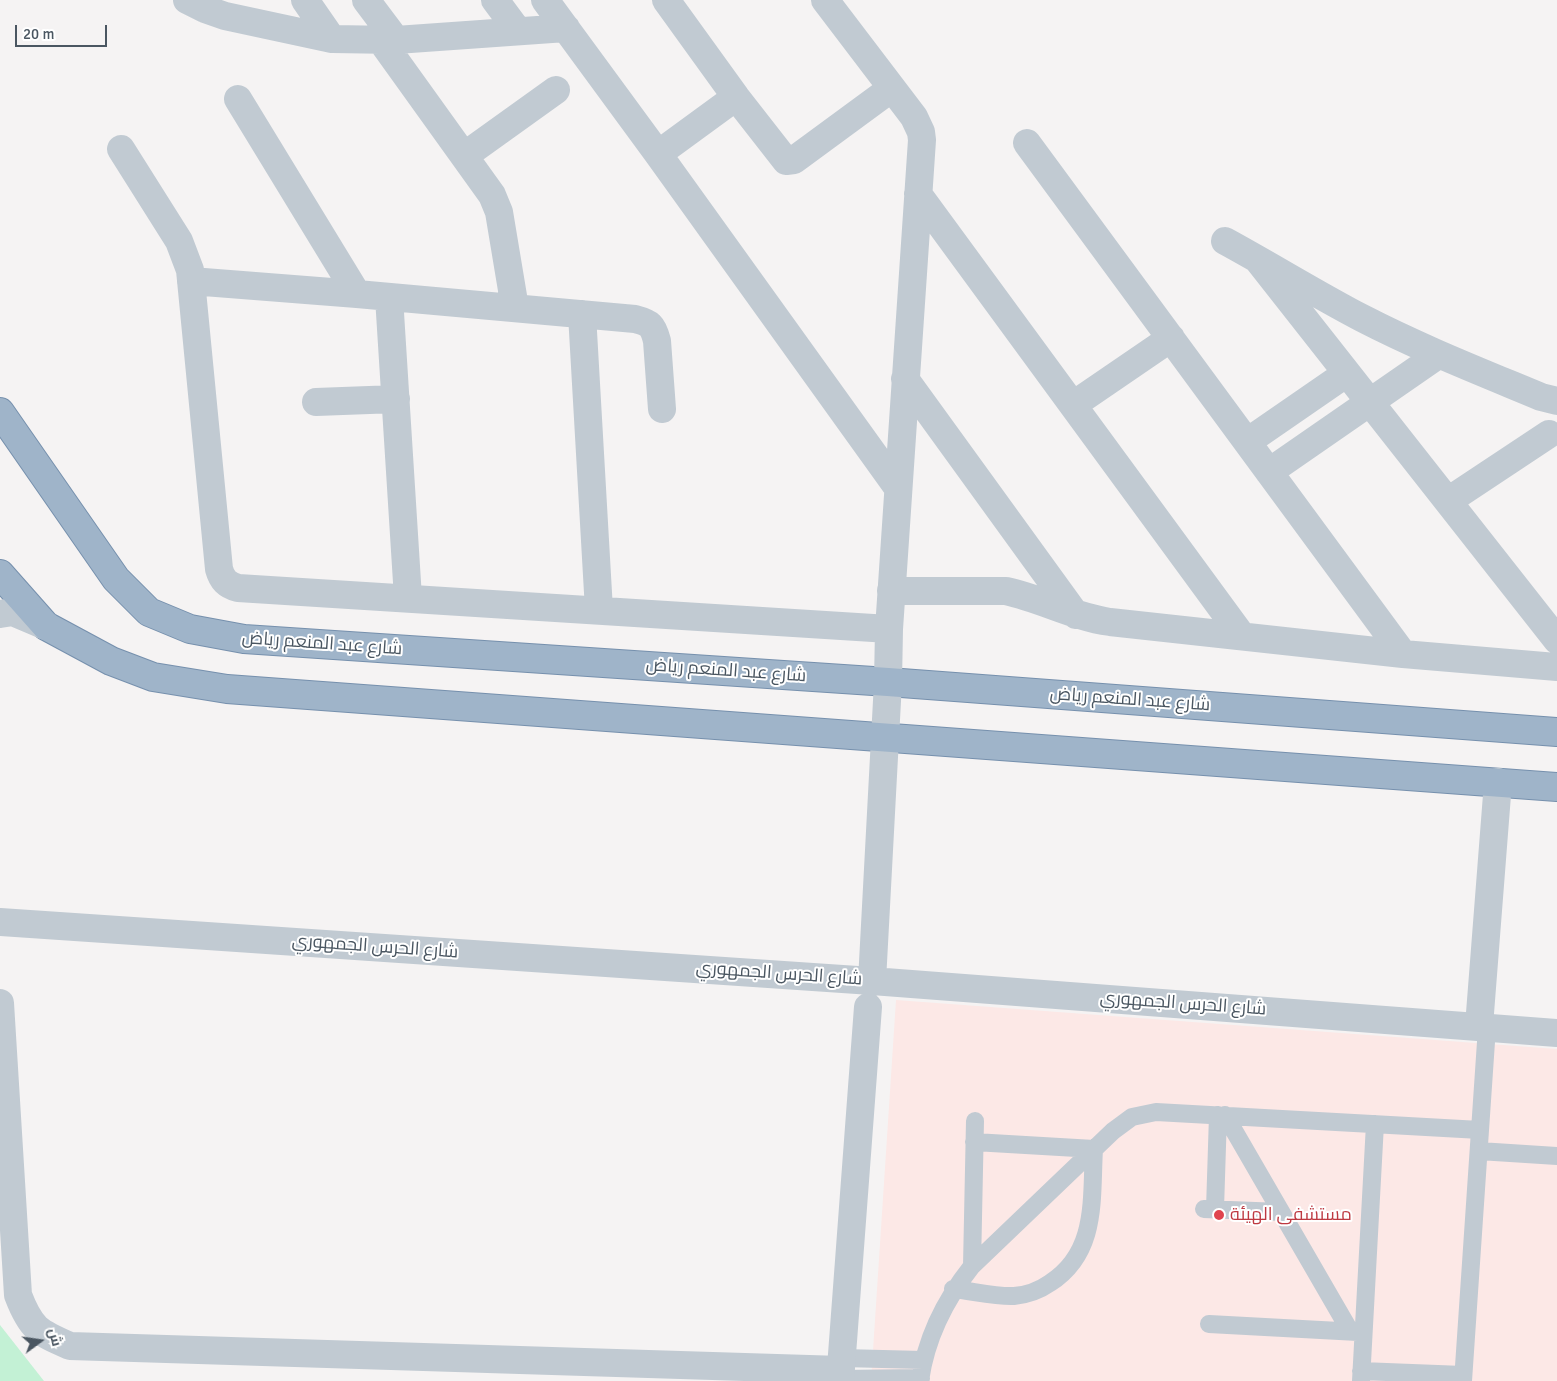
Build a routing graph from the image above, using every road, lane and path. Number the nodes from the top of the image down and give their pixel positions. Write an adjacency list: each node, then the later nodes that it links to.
1 (188, 0): 10 (street)
2 (305, 0): 10 (street)
3 (366, 0): 11 (street)
4 (495, 0): 9 (street)
5 (545, 0): 8 (street)
6 (666, 0): 14 (street)
7 (825, 0): 12 (street)
8 (566, 28): 9 (street); 18 (street)
9 (518, 31): 11 (street)
10 (332, 39): 11 (street)
11 (388, 40): 19 (street)
12 (892, 88): 14 (street); 20 (street)
13 (556, 90): 19 (street)
14 (736, 98): 18 (street)
15 (238, 99): 24 (street)
16 (1027, 143): 28 (street)
17 (121, 149): 23 (street)
18 (658, 154): 42 (street)
19 (464, 156): 26 (street)
20 (918, 194): 31 (street); 36 (street)
21 (1225, 241): 22 (street)
22 (1258, 260): 29 (street); 30 (street)
23 (191, 282): 24 (street); 46 (street)
24 (357, 294): 25 (street)
25 (389, 297): 26 (street); 32 (street)
26 (515, 308): 27 (street)
27 (582, 314): 37 (street); 47 (street)
28 (1171, 338): 36 (street); 39 (street)
29 (1438, 355): 33 (street); 35 (street)
30 (1347, 373): 35 (street); 39 (street)
31 (906, 379): 42 (street); 49 (street)
32 (396, 399): 34 (street); 46 (street)
33 (1549, 399): 40 (street)
34 (316, 402)
35 (1370, 402): 41 (street); 43 (street)
36 (1073, 405): 52 (street)
37 (662, 409)
38 (0, 412): 56 (highway, شارع عبد المنعم رياض)
39 (1247, 442): 41 (street)
40 (1553, 442): 43 (street)
41 (1269, 472): 54 (street)
42 (898, 488): 45 (street)
43 (1448, 501): 53 (street)
44 (0, 574): 50 (highway)
45 (891, 591): 49 (street); 51 (street)
46 (408, 598): 47 (street)
47 (599, 610): 51 (street)
48 (0, 614): 50 (street)
49 (1076, 614): 52 (street)
50 (46, 626): 58 (highway)
51 (889, 629): 56 (street)
52 (1242, 636): 54 (street)
53 (1557, 640)
54 (1403, 654): 55 (street)
55 (1557, 667)
56 (888, 682): 57 (highway, شارع عبد المنعم رياض); 58 (street)
57 (1557, 732)
58 (885, 736): 59 (highway); 62 (street)
59 (1498, 782): 60 (highway); 64 (street)
60 (1557, 788)
61 (0, 922): 62 (street, شارع الحرس الجمهوري)
62 (870, 994): 64 (street, شارع الحرس الجمهوري); 80 (street)
63 (0, 1003): 80 (street)
64 (1483, 1027): 65 (street, شارع الحرس الجمهوري); 69 (lane)
65 (1557, 1033)
66 (1221, 1115): 68 (lane); 71 (lane); 74 (lane); 74 (lane)
67 (975, 1121): 70 (lane)
68 (1376, 1124): 69 (lane); 78 (lane)
69 (1480, 1130): 72 (lane)
70 (974, 1142): 71 (lane); 75 (lane)
71 (1094, 1149): 75 (lane); 76 (lane)
72 (1478, 1151): 73 (lane); 82 (lane)
73 (1557, 1156)
74 (1281, 1212): 78 (lane)
75 (972, 1266): 76 (lane)
76 (953, 1289): 79 (lane)
77 (1209, 1324): 78 (lane)
78 (1357, 1332): 81 (lane)
79 (923, 1360): 80 (lane); 83 (lane)
80 (841, 1372): 83 (lane)
81 (1361, 1376): 82 (lane)
82 (1463, 1378)
83 (920, 1380)

